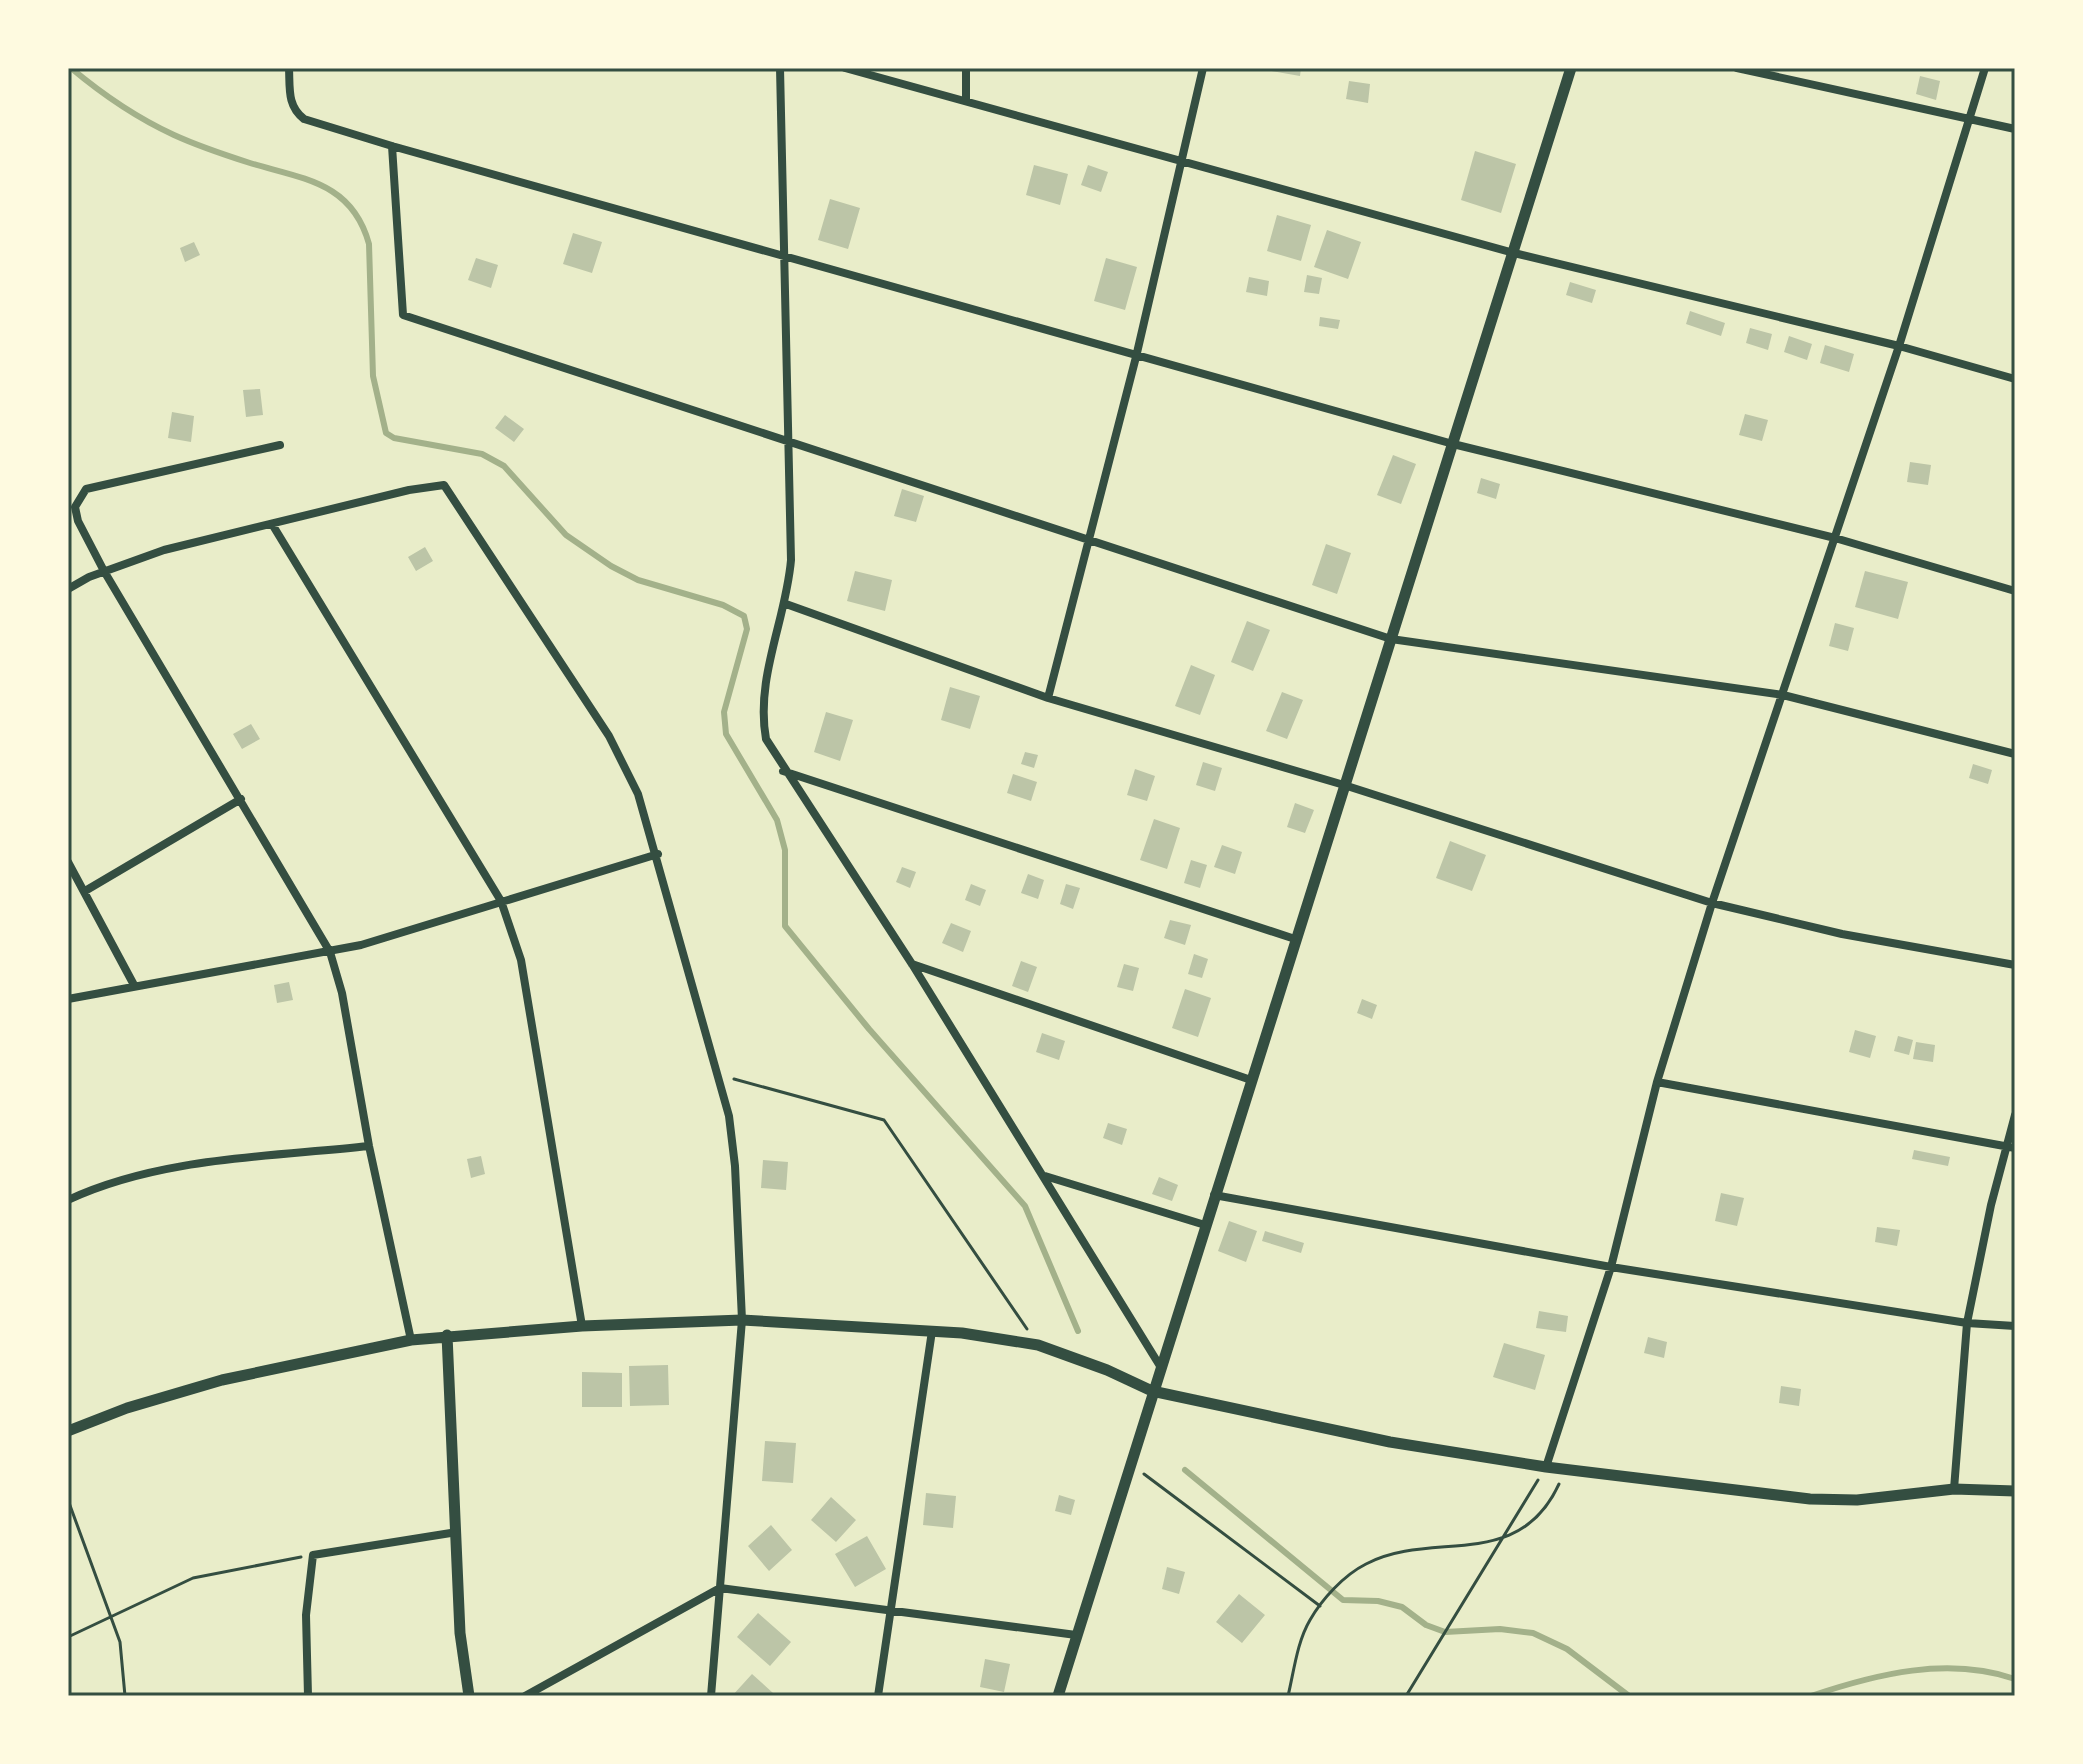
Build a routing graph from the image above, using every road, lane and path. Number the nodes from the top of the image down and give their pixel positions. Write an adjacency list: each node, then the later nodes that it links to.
1 (289, 68): 12 (street)
2 (780, 68): 15 (street)
3 (845, 68): 9 (street)
4 (966, 68): 9 (street)
5 (1203, 68): 13 (street)
6 (1571, 68): 14 (street)
7 (1737, 68): 10 (street)
8 (1985, 68): 10 (street)
9 (966, 99): 13 (street)
10 (1971, 119): 11 (street); 16 (street)
11 (2015, 129)
12 (392, 146): 15 (street); 19 (street)
13 (1181, 159): 14 (street); 17 (street)
14 (1514, 253): 16 (street); 20 (street)
15 (784, 256): 17 (street); 19 (street)
16 (1899, 346): 18 (street); 23 (street)
17 (1136, 357): 20 (street); 24 (street)
18 (2015, 379)
19 (789, 443): 24 (street); 28 (street)
20 (1453, 444): 23 (street); 29 (street)
21 (280, 445): 25 (street)
22 (272, 524): 25 (street); 36 (street); 39 (street)
23 (1835, 538): 27 (street); 30 (street)
24 (1089, 539): 29 (street); 31 (street)
25 (104, 571): 26 (street); 35 (street)
26 (68, 589)
27 (2015, 591)
28 (786, 604): 31 (street); 33 (street)
29 (1391, 639): 30 (street); 34 (street)
30 (1783, 695): 32 (street); 40 (street)
31 (1048, 698): 34 (street)
32 (2015, 754)
33 (783, 771): 41 (street); 43 (street)
34 (1344, 785): 40 (street); 41 (street)
35 (241, 799): 38 (street); 42 (street)
36 (658, 854): 39 (street); 47 (street)
37 (68, 862): 38 (street)
38 (85, 891): 45 (street)
39 (501, 901): 42 (street); 60 (street)
40 (1712, 903): 44 (street); 49 (street)
41 (1295, 939): 48 (street)
42 (330, 952): 45 (street); 51 (street)
43 (912, 964): 48 (street); 53 (street)
44 (2015, 965)
45 (134, 985): 46 (street)
46 (68, 999)
47 (719, 1075): 58 (street); 65 (path)
48 (1251, 1080): 54 (street)
49 (1657, 1082): 52 (street); 57 (street)
50 (2015, 1115): 52 (street)
51 (369, 1146): 55 (street); 64 (street)
52 (2010, 1147): 59 (street)
53 (1044, 1176): 56 (street); 66 (street)
54 (1214, 1195): 56 (street); 57 (street)
55 (68, 1200)
56 (1205, 1225): 66 (street)
57 (1611, 1267): 59 (street); 70 (street)
58 (742, 1320): 60 (street); 62 (street); 78 (street)
59 (1967, 1323): 61 (street); 72 (street)
60 (582, 1326): 63 (street)
61 (2015, 1326)
62 (932, 1331): 65 (street); 80 (street)
63 (447, 1335): 64 (street); 75 (street)
64 (411, 1340): 68 (street)
65 (1038, 1345): 67 (street)
66 (1160, 1366): 67 (street)
67 (1152, 1391): 69 (street); 70 (street)
68 (68, 1431)
69 (1130, 1463): 79 (path); 82 (street)
70 (1546, 1467): 71 (street); 76 (path)
71 (1566, 1469): 72 (street); 76 (path)
72 (1954, 1489): 73 (street)
73 (2015, 1491)
74 (68, 1500): 81 (path)
75 (457, 1532): 77 (street); 86 (street)
76 (1502, 1538): 79 (path); 92 (path)
77 (313, 1555): 81 (path); 85 (street)
78 (720, 1588): 80 (street); 87 (street); 88 (street)
79 (1320, 1606): 91 (path)
80 (891, 1609): 82 (street); 89 (street)
81 (111, 1616): 83 (path); 84 (path)
82 (1076, 1635): 90 (street)
83 (68, 1637)
84 (125, 1696)
85 (308, 1696)
86 (469, 1696)
87 (525, 1696)
88 (711, 1696)
89 (878, 1696)
90 (1058, 1696)
91 (1288, 1696)
92 (1406, 1696)

